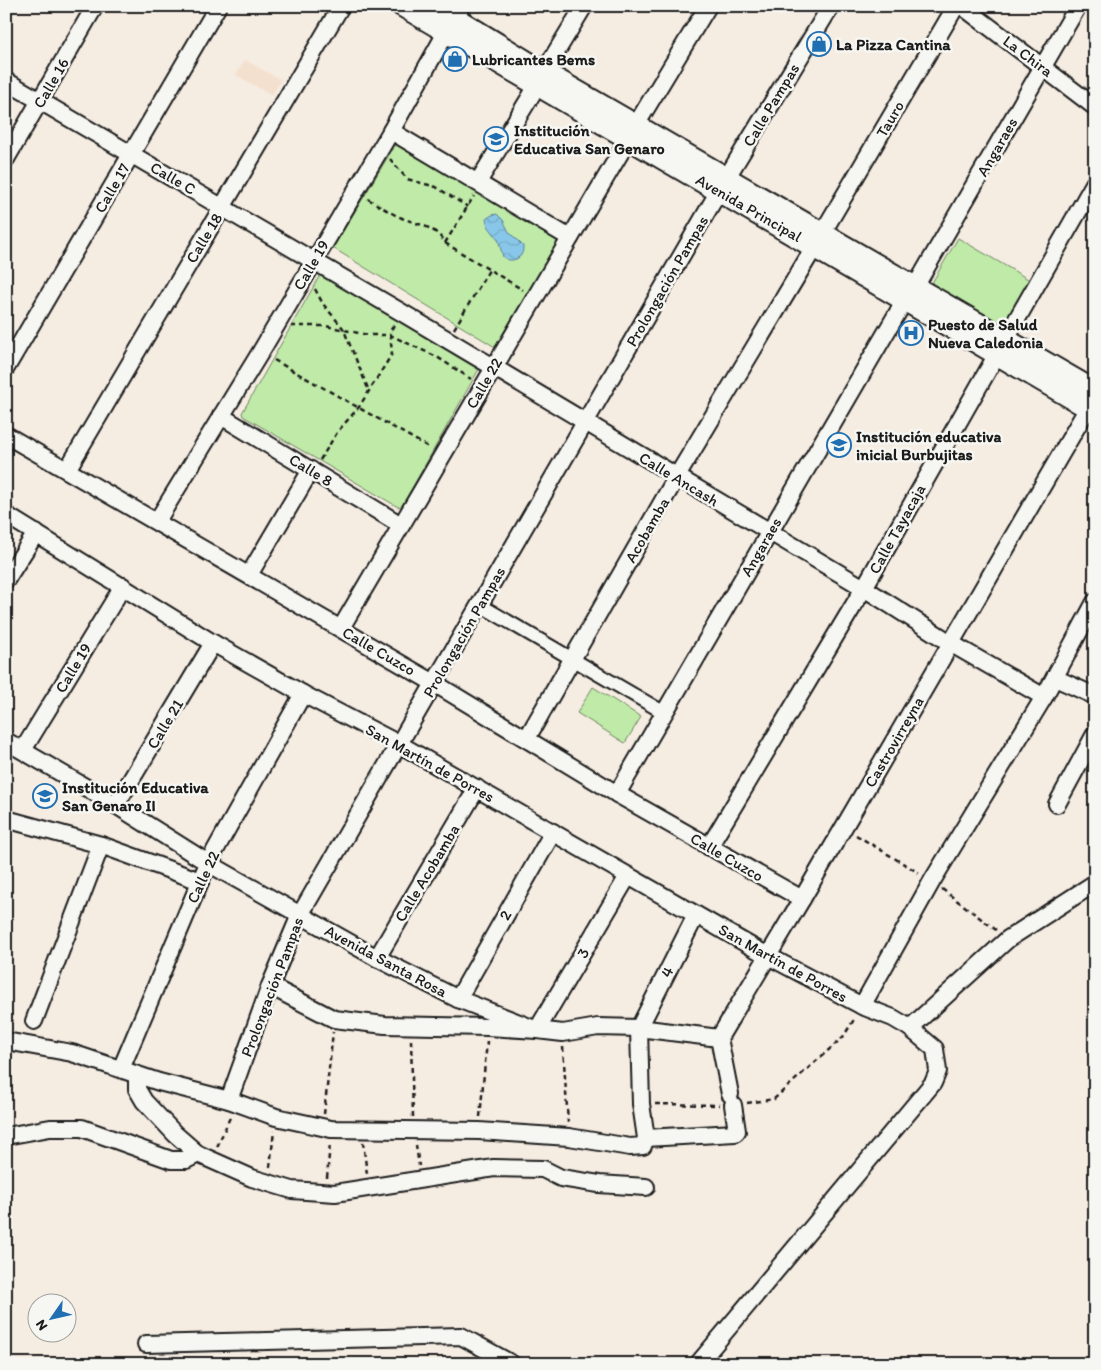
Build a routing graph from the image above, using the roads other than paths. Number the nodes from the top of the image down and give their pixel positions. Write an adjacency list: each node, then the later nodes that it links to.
1 (95, 6): 16 (street, Calle 16)
2 (218, 6): 20 (street, Calle 17)
3 (340, 6): 25 (street, Calle 18)
4 (402, 6): 12 (street, Avenida Principal)
5 (436, 6): 12 (street, Avenida Principal)
6 (584, 6): 14 (street)
7 (708, 6): 18 (street, Calle 22)
8 (831, 6): 24 (street, Calle Pampas)
9 (956, 6): 27 (street, Tauro)
10 (962, 6): 13 (street, La Chira)
11 (1078, 6): 13 (street, Angaraes)
12 (454, 18): 14 (street, Avenida Principal); 19 (street, Calle 19)
13 (1043, 67): 17 (street, La Chira); 29 (street, Angaraes)
14 (540, 79): 18 (street, Avenida Principal); 23 (street)
15 (6, 81): 16 (street, Calle C)
16 (40, 101): 20 (street, Calle C); 21 (street, Calle 16)
17 (1095, 107)
18 (632, 132): 24 (street, Avenida Principal); 26 (street, Calle 22)
19 (387, 137): 23 (street); 28 (street, Calle 19)
20 (132, 154): 25 (street, Calle C); 32 (street, Calle 17)
21 (6, 159)
22 (1095, 182): 30 (street, Calle Tayacaja)
23 (480, 183): 26 (street)
24 (724, 184): 27 (street, Avenida Principal); 35 (street, Prolongación Pampas)
25 (222, 207): 28 (street, Calle C); 37 (street, Calle 18)
26 (570, 238): 31 (street, Calle 22)
27 (819, 239): 29 (street, Avenida Principal); 39 (street, Acobamba)
28 (310, 267): 31 (street, Calle Ancash); 34 (street, Calle 19)
29 (910, 294): 30 (street, Avenida Principal); 44 (street, Angaraes)
30 (1001, 347): 33 (street, Avenida Principal); 48 (street, Calle Tayacaja)
31 (493, 367): 35 (street, Calle Ancash); 42 (street, Calle 22)
32 (6, 368)
33 (1093, 402): 53 (street, Castrovirreyna)
34 (221, 416): 38 (street, Calle 8); 41 (street, Calle 19)
35 (584, 423): 39 (street, Calle Ancash); 50 (street, Prolongación Pampas)
36 (6, 435): 37 (street, Calle Cuzco)
37 (66, 470): 41 (street, Calle Cuzco)
38 (312, 470): 42 (street, Calle 8); 45 (street)
39 (676, 478): 44 (street, Calle Ancash); 54 (street, Acobamba)
40 (6, 515): 43 (street, San Martín de Porres)
41 (157, 521): 45 (street, Calle Cuzco)
42 (401, 525): 51 (street, Calle 22)
43 (36, 533): 46 (street); 47 (street, San Martín de Porres)
44 (769, 533): 48 (street, Calle Ancash); 60 (street, Angaraes)
45 (249, 575): 51 (street, Calle Cuzco)
46 (6, 580)
47 (123, 586): 52 (street, San Martín de Porres); 65 (street, Calle 19)
48 (864, 588): 53 (street, Calle Ancash); 73 (street, Calle Tayacaja)
49 (1095, 602): 55 (street)
50 (480, 604): 54 (street); 56 (street, Prolongación Pampas)
51 (341, 628): 56 (street, Calle Cuzco)
52 (213, 643): 57 (street, San Martín de Porres); 69 (street, Calle 21)
53 (952, 644): 59 (street, Calle Ancash); 78 (street, Castrovirreyna)
54 (573, 660): 60 (street); 62 (street, Acobamba)
55 (1055, 678): 58 (street); 59 (street)
56 (434, 683): 62 (street, Calle Cuzco); 64 (street, Prolongación Pampas)
57 (303, 694): 64 (street, San Martín de Porres); 74 (street, Calle 22)
58 (1095, 696)
59 (1044, 697): 85 (street)
60 (663, 712): 67 (street, Angaraes)
61 (1095, 734): 68 (street)
62 (527, 738): 67 (street, Calle Cuzco)
63 (6, 741): 65 (street, Avenida Santa Rosa)
64 (400, 744): 66 (street, San Martín de Porres); 79 (street, Prolongación Pampas)
65 (23, 750): 69 (street, Avenida Santa Rosa)
66 (477, 788): 71 (street, San Martín de Porres); 82 (street, Calle Acobamba)
67 (617, 794): 73 (street, Calle Cuzco)
68 (1057, 804)
69 (116, 805): 74 (street, Avenida Santa Rosa)
70 (6, 819): 72 (street)
71 (553, 832): 75 (street, San Martín de Porres); 84 (street, 2)
72 (101, 845): 76 (street); 86 (street)
73 (709, 847): 78 (street, Calle Cuzco)
74 (208, 863): 76 (street, Calle 22); 79 (street, Avenida Santa Rosa)
75 (628, 876): 80 (street, San Martín de Porres); 89 (street, 3)
76 (200, 881): 92 (street, Calle 22)
77 (1095, 883): 88 (street)
78 (802, 900): 81 (street, Castrovirreyna)
79 (300, 915): 82 (street, Avenida Santa Rosa); 83 (street, Prolongación Pampas)
80 (696, 915): 81 (street, San Martín de Porres); 87 (street, 4)
81 (768, 956): 85 (street, San Martín de Porres); 90 (street, Castrovirreyna)
82 (377, 958): 84 (street, Avenida Santa Rosa)
83 (270, 986): 89 (street); 94 (street, Prolongación Pampas)
84 (458, 999): 89 (street, Avenida Santa Rosa)
85 (860, 1005): 88 (street, San Martín de Porres)
86 (34, 1021)
87 (639, 1028): 89 (street, Avenida Santa Rosa); 90 (street, Avenida Santa Rosa); 96 (street)
88 (910, 1028): 101 (street, San Martín de Porres)
89 (538, 1030)
90 (719, 1038): 96 (street)
91 (6, 1041): 92 (street)
92 (121, 1069): 93 (street)
93 (136, 1075): 94 (street); 97 (street)
94 (233, 1101): 96 (street)
95 (6, 1136): 97 (street)
96 (646, 1138)
97 (204, 1158): 98 (street)
98 (646, 1186)
99 (146, 1344): 100 (street)
100 (512, 1364)
101 (698, 1364)

